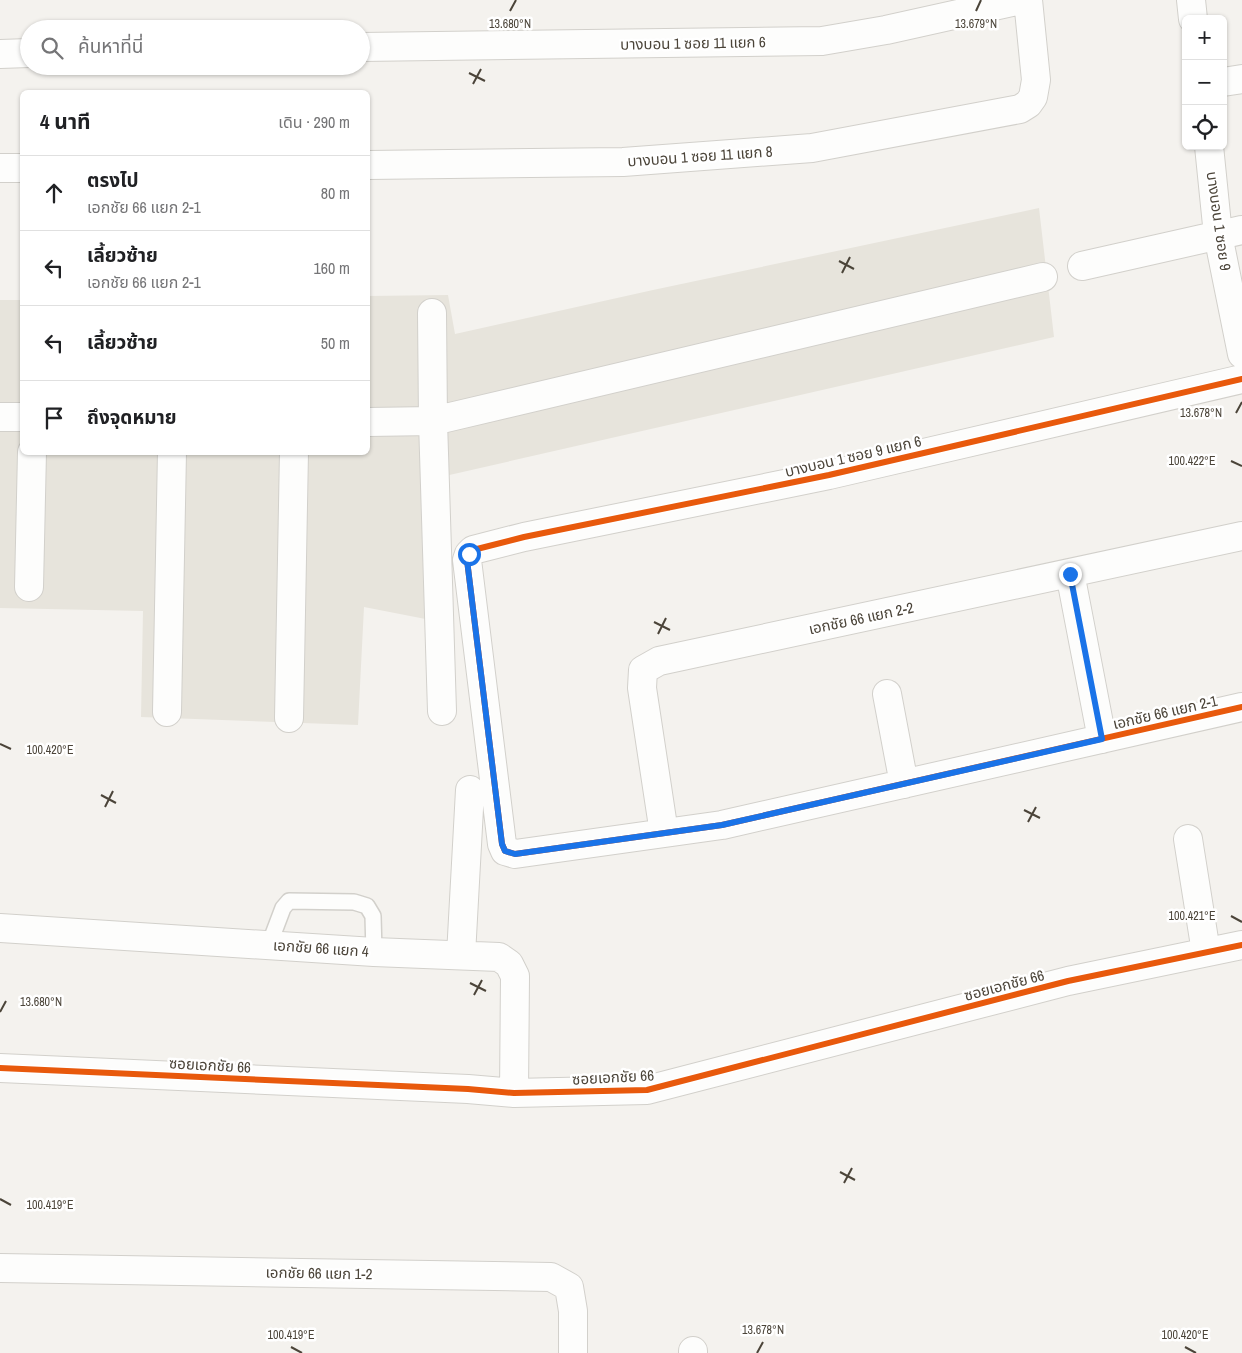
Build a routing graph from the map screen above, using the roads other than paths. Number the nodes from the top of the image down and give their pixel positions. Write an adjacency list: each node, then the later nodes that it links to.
1 (1021, 0): 5 (street, บางบอน 1 ซอย 11 แยก 6)
2 (1028, 0): 11 (street, บางบอน 1 ซอย 11 แยก 8)
3 (1191, 0): 4 (street)
4 (1193, 15)
5 (370, 47)
6 (20, 53): 7 (street)
7 (0, 54)
8 (1242, 79): 9 (street)
9 (1227, 81)
10 (1210, 150): 14 (street, บางบอน 1 ซอย 9)
11 (370, 164)
12 (0, 168): 13 (street)
13 (20, 168)
14 (1230, 233): 15 (street); 18 (street, บางบอน 1 ซอย 9)
15 (1082, 266)
16 (1043, 277): 22 (street)
17 (432, 313): 22 (street)
18 (1242, 354)
19 (1242, 379): 28 (street, บางบอน 1 ซอย 9 แยก 6)
20 (0, 416): 21 (street)
21 (20, 417)
22 (433, 421): 23 (street); 33 (street)
23 (370, 422)
24 (32, 455): 30 (street)
25 (172, 455): 34 (street)
26 (294, 455): 35 (street)
27 (1242, 536): 29 (street, เอกชัย 66 แยก 2-2)
28 (469, 554): 39 (street, เอกชัย 66 แยก 2-1)
29 (1070, 574): 36 (street); 39 (street, เอกชัย 66 แยก 2-2)
30 (29, 587)
31 (887, 694): 37 (street)
32 (1242, 707): 36 (street, เอกชัย 66 แยก 2-1)
33 (442, 711)
34 (167, 712)
35 (288, 718)
36 (1102, 739): 37 (street, เอกชัย 66 แยก 2-1)
37 (904, 784): 39 (street, เอกชัย 66 แยก 2-1)
38 (470, 790): 46 (street)
39 (664, 833)
40 (1188, 839): 45 (street)
41 (0, 928): 42 (street, เอกชัย 66 แยก 4)
42 (269, 945): 44 (street, เอกชัย 66 แยก 4); 44 (lane)
43 (1242, 945): 45 (street, ซอยเอกชัย 66)
44 (374, 952): 46 (street, เอกชัย 66 แยก 4)
45 (1206, 952): 48 (street, ซอยเอกชัย 66)
46 (462, 955): 48 (street, เอกชัย 66 แยก 4)
47 (0, 1068): 48 (street, ซอยเอกชัย 66)
48 (514, 1093)
49 (0, 1268): 50 (street, เอกชัย 66 แยก 1-2)
50 (573, 1353)

